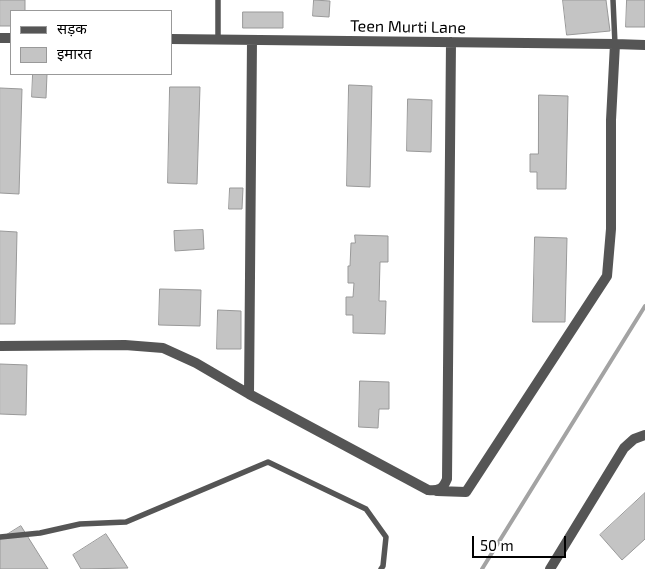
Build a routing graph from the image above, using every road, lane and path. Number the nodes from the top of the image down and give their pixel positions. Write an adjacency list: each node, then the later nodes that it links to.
1 (218, 0): 4 (lane)
2 (613, 0): 7 (lane)
3 (172, 39): 4 (street, Teen Murti Lane)
4 (218, 40): 5 (street, Teen Murti Lane)
5 (252, 40): 6 (street, Teen Murti Lane); 10 (street)
6 (451, 42): 7 (street, Teen Murti Lane); 12 (street)
7 (615, 44): 8 (street, Teen Murti Lane); 12 (street)
8 (645, 45)
9 (0, 346): 10 (street)
10 (249, 394): 12 (street)
11 (645, 435): 15 (street)
12 (437, 491)
13 (0, 536): 14 (lane)
14 (381, 569)
15 (550, 569)

